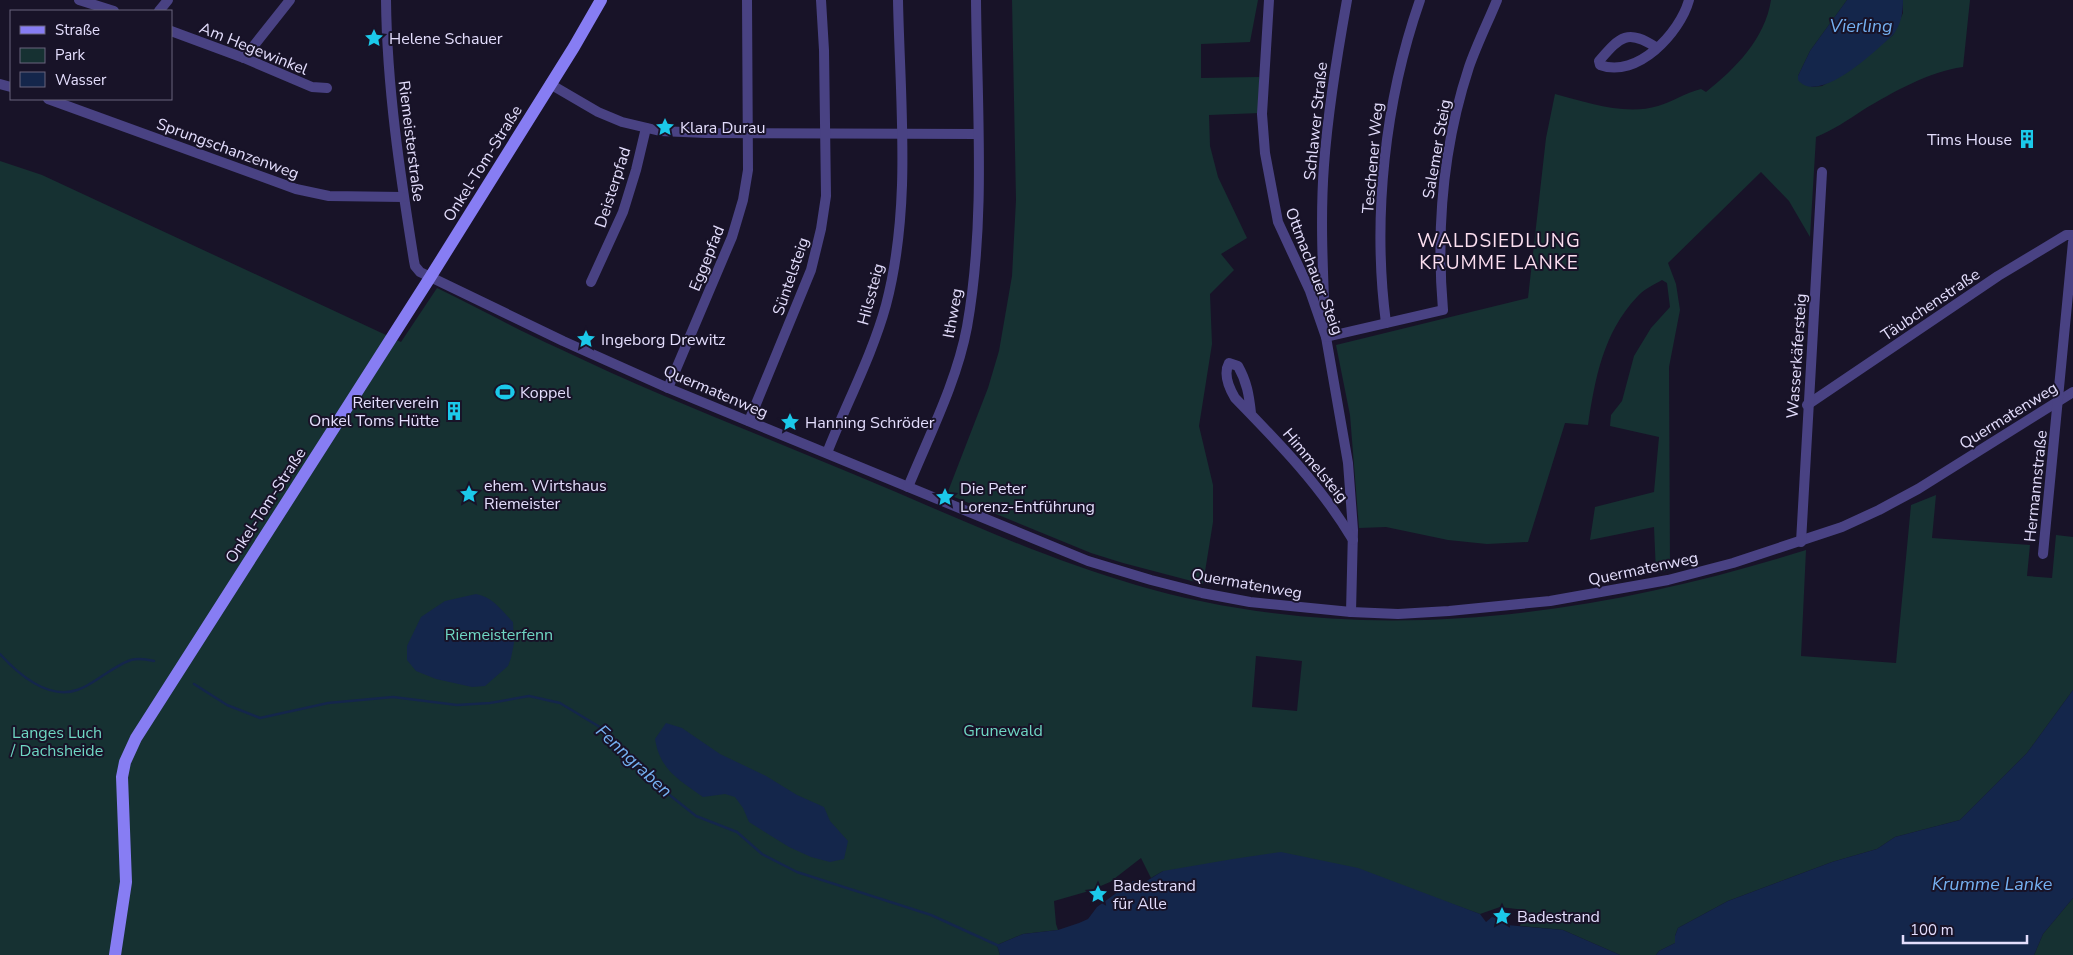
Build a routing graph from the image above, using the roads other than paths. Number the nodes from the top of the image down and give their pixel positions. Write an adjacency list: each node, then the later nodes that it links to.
1 (79, 0): 15 (street)
2 (168, 0): 16 (street)
3 (290, 0): 19 (street)
4 (386, 0): 29 (street, Riemeisterstraße)
5 (601, 0): 20 (main road, Onkel-Tom-Straße)
6 (747, 0): 24 (street, Eggepfad)
7 (822, 0): 25 (street, Süntelsteig)
8 (898, 0): 26 (street, Hilssteig)
9 (976, 0): 27 (street, Ithweg)
10 (1269, 0): 35 (street, Ottmachauer Steig)
11 (1347, 0): 35 (street, Schlawer Straße)
12 (1420, 0): 34 (street, Teschener Weg)
13 (1497, 0): 34 (street, Salemer Steig)
14 (1689, 0): 18 (street)
15 (111, 10)
16 (160, 10)
17 (172, 31): 19 (street, Am Hegewinkel)
18 (1657, 48): 18 (street)
19 (244, 58): 21 (street, Am Hegewinkel)
20 (550, 84): 23 (street); 32 (main road, Onkel-Tom-Straße)
21 (327, 88)
22 (51, 100): 29 (street, Sprungschanzenweg)
23 (646, 128): 24 (street); 33 (street, Deisterpfad)
24 (748, 133): 25 (street); 36 (street, Eggepfad)
25 (825, 134): 26 (street); 41 (street, Süntelsteig)
26 (901, 134): 27 (street); 42 (street, Hilssteig)
27 (977, 134): 43 (street, Ithweg)
28 (1822, 172): 39 (street, Wasserkäfersteig)
29 (403, 197): 32 (street, Riemeisterstraße)
30 (2073, 235): 39 (street, Täubchenstraße)
31 (2073, 242): 38 (street, Hermannstraße)
32 (431, 276): 36 (street, Quermatenweg); 48 (main road, Onkel-Tom-Straße)
33 (591, 282)
34 (1386, 323): 35 (street)
35 (1326, 337): 44 (street, Ottmachauer Steig)
36 (668, 388): 41 (street, Quermatenweg)
37 (2073, 392): 38 (street, Quermatenweg)
38 (2059, 401): 45 (street, Quermatenweg); 46 (street, Hermannstraße)
39 (1807, 405): 45 (street, Wasserkäfersteig)
40 (1251, 413): 44 (street, Himmelsteig)
41 (749, 421): 42 (street, Quermatenweg)
42 (827, 453): 43 (street, Quermatenweg)
43 (908, 487): 47 (street, Quermatenweg)
44 (1353, 541): 47 (street, Ottmachauer Steig)
45 (1801, 542): 47 (street, Quermatenweg)
46 (2043, 554)
47 (1351, 612)
48 (115, 955)

